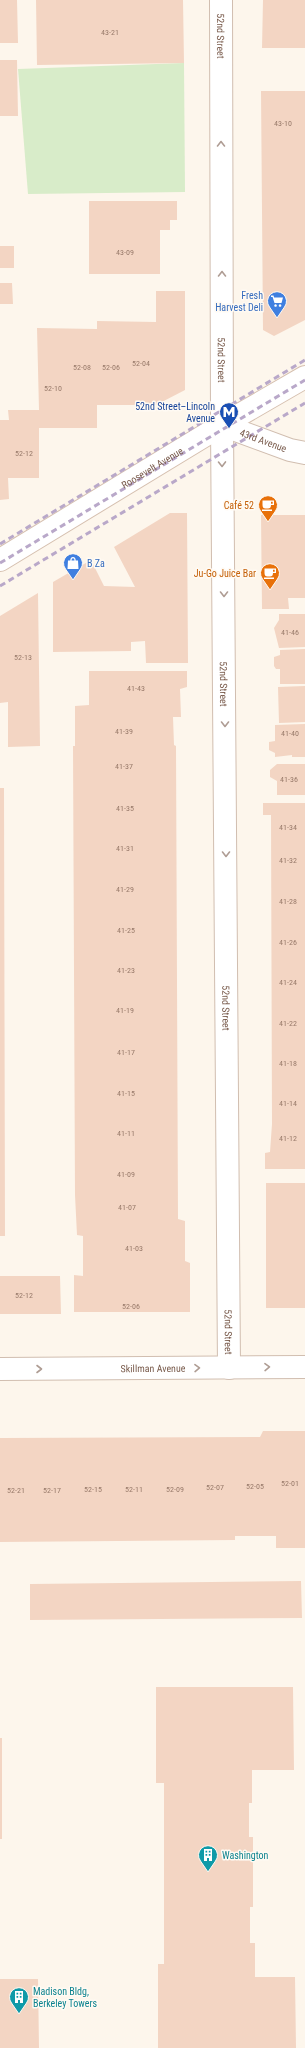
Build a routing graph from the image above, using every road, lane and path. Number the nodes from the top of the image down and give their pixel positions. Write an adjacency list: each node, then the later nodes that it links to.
1 (221, 0): 3 (street, 52nd Street, one-way to 1)
2 (305, 377): 3 (street, Roosevelt Avenue)
3 (222, 425): 4 (street, 43rd Avenue); 5 (street, Roosevelt Avenue); 7 (street, 52nd Street, one-way to 7)
4 (305, 453)
5 (0, 560)
6 (305, 1367): 7 (street, Skillman Avenue, one-way to 6)
7 (230, 1368): 8 (street, Skillman Avenue, one-way to 7)
8 (0, 1369)

